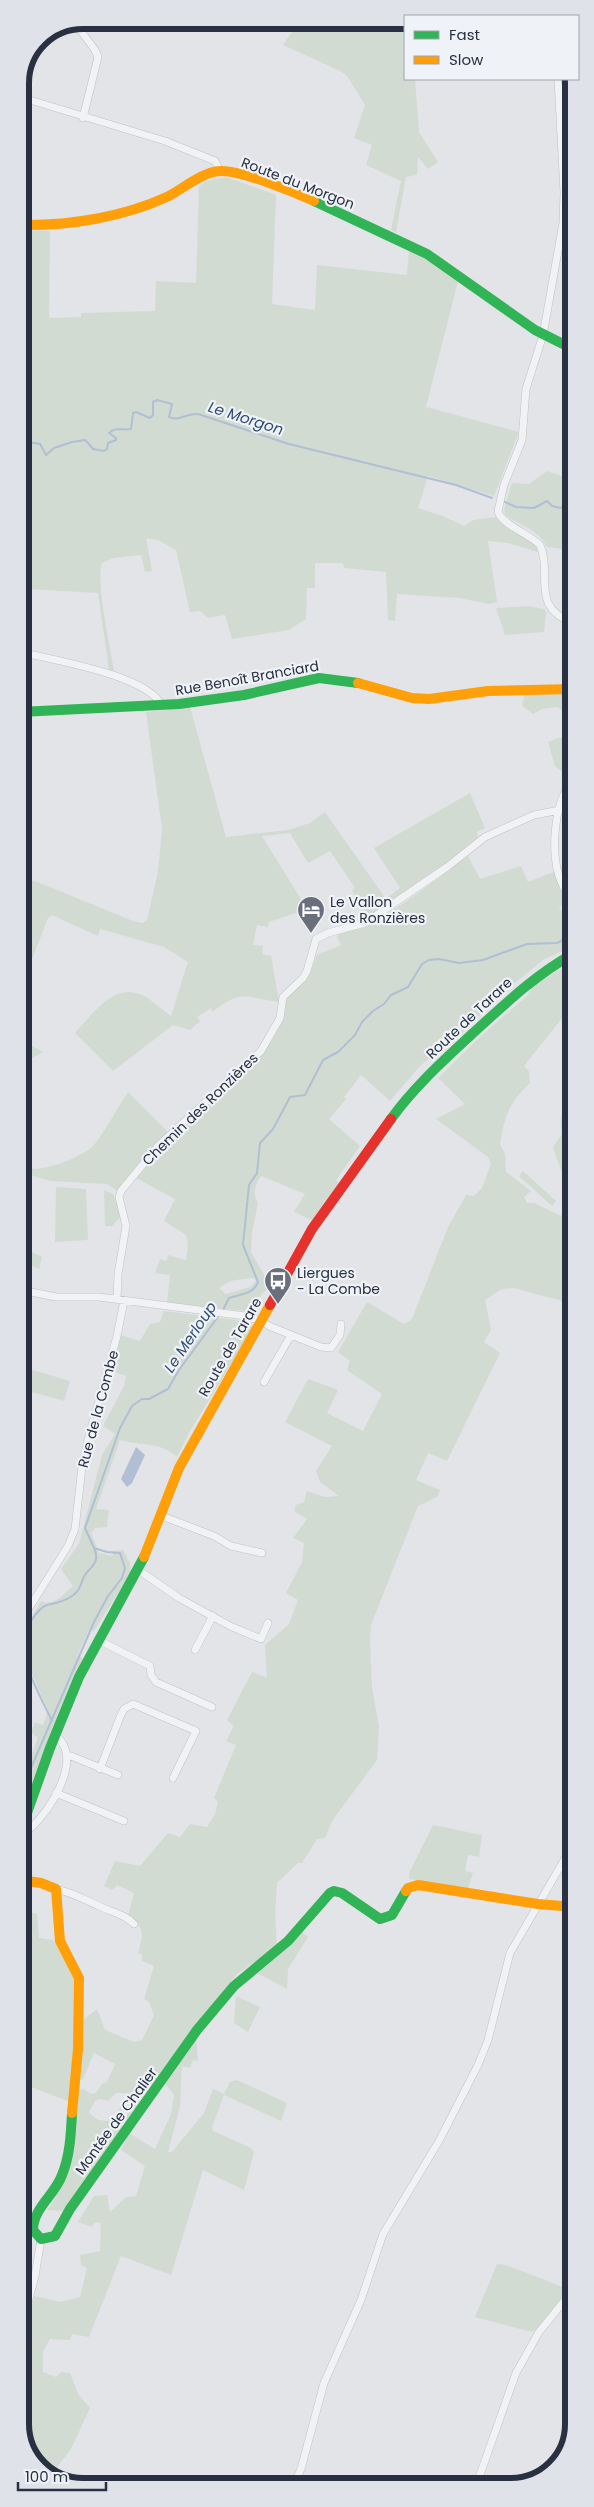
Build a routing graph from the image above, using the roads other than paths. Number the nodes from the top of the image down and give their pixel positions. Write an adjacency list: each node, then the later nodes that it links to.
1 (80, 29): 6 (street)
2 (558, 80): 4 (street)
3 (29, 100): 6 (street)
4 (559, 107): 5 (street); 9 (street)
5 (565, 108)
6 (83, 118): 7 (street)
7 (220, 171): 8 (street, Route du Morgon); 9 (street, Route du Morgon)
8 (29, 225)
9 (543, 335): 10 (street, Route du Morgon); 11 (street)
10 (565, 345)
11 (565, 619)
12 (29, 654): 14 (street)
13 (565, 689): 14 (street, Rue Benoît Branciard)
14 (162, 706): 15 (street, Rue Benoît Branciard)
15 (29, 712)
16 (565, 795): 17 (street)
17 (560, 810): 18 (street); 21 (street, Chemin des Ronzières)
18 (565, 890)
19 (565, 959): 22 (street, Route de Tarare)
20 (29, 1292): 21 (street)
21 (121, 1300): 22 (street); 29 (street, Rue de la Combe)
22 (262, 1321): 24 (street); 26 (street, Route de Tarare)
23 (341, 1324): 24 (street)
24 (291, 1336): 25 (street)
25 (264, 1382)
26 (162, 1516): 27 (street); 28 (street, Route de Tarare)
27 (262, 1553)
28 (137, 1570): 30 (street); 32 (street, Route de Tarare)
29 (29, 1608)
30 (213, 1616): 31 (street); 33 (street)
31 (268, 1623)
32 (98, 1640): 34 (street); 35 (street, Route de Tarare)
33 (195, 1650)
34 (212, 1707)
35 (56, 1735): 36 (street); 41 (street, Route de Tarare)
36 (66, 1756): 37 (street); 40 (street)
37 (100, 1769): 38 (street); 39 (street)
38 (118, 1775)
39 (173, 1778)
40 (56, 1793): 42 (street); 43 (street)
41 (29, 1805)
42 (124, 1821)
43 (29, 1829)
44 (565, 1858): 47 (street)
45 (29, 1881): 46 (street)
46 (56, 1889): 49 (street); 50 (street, Montée de Chalier)
47 (538, 1904): 48 (street); 50 (street, Montée de Chalier); 53 (street)
48 (565, 1906)
49 (134, 1924)
50 (42, 2239): 51 (street)
51 (29, 2299)
52 (565, 2300): 54 (street)
53 (297, 2478)
54 (479, 2478)

